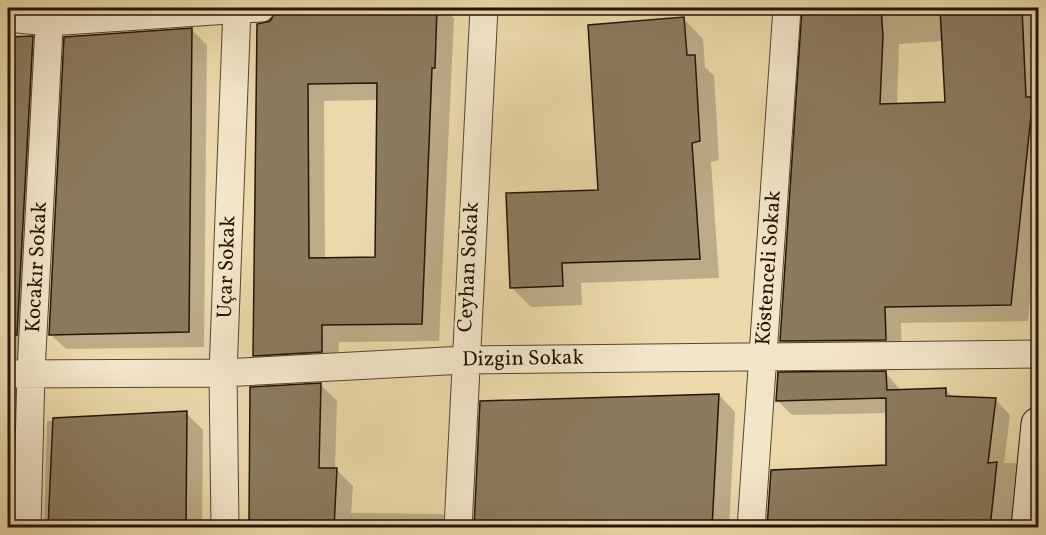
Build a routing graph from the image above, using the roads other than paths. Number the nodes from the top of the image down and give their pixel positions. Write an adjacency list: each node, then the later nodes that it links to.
1 (245, 8): 4 (street); 9 (street, Uçar Sokak)
2 (484, 8): 8 (street, Ceyhan Sokak)
3 (787, 8): 7 (street, Köstenceli Sokak)
4 (49, 15): 5 (street); 10 (street, Kocakır Sokak)
5 (8, 18)
6 (1038, 354): 7 (street, Dizgin Sokak)
7 (763, 356): 8 (street, Dizgin Sokak); 15 (street, Köstenceli Sokak)
8 (464, 360): 9 (street, Dizgin Sokak); 14 (street, Ceyhan Sokak)
9 (223, 372): 10 (street, Dizgin Sokak); 13 (street, Uçar Sokak)
10 (19, 373): 12 (street, Kocakır Sokak)
11 (1038, 424): 16 (main road)
12 (27, 528)
13 (225, 528)
14 (458, 528)
15 (751, 528)
16 (1028, 528)

